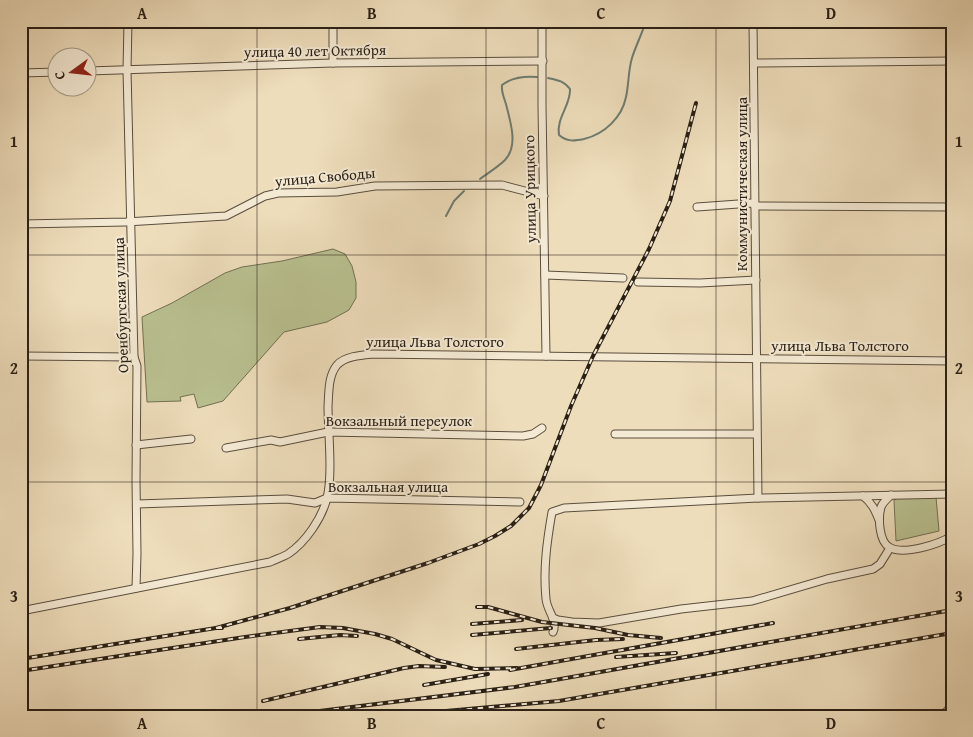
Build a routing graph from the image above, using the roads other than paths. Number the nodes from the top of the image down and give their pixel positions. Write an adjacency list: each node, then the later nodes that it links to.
1 (128, 21): 9 (street, Оренбургская улица)
2 (333, 21): 7 (street)
3 (542, 21): 5 (street, улица Урицкого)
4 (753, 21): 8 (street, Коммунистическая улица)
5 (543, 61): 7 (street, улица 40 лет Октября); 13 (street, улица Урицкого)
6 (952, 61): 8 (street)
7 (334, 63): 9 (street, улица 40 лет Октября)
8 (755, 63): 14 (street, Коммунистическая улица)
9 (127, 70): 10 (street, улица 40 лет Октября); 17 (street, Оренбургская улица)
10 (98, 71)
11 (48, 72): 12 (street)
12 (21, 73)
13 (544, 196): 17 (street, улица Свободы); 19 (street, улица Урицкого)
14 (755, 206): 15 (street); 16 (street); 21 (street, Коммунистическая улица)
15 (697, 207)
16 (952, 207)
17 (132, 221): 18 (street, улица Свободы); 25 (street, Оренбургская улица)
18 (21, 224)
19 (545, 275): 20 (street); 24 (street, улица Урицкого)
20 (623, 278)
21 (756, 280): 22 (street); 26 (street, Коммунистическая улица)
22 (638, 282)
23 (21, 356): 25 (street)
24 (546, 356): 26 (street, улица Льва Толстого); 29 (street, улица Льва Толстого)
25 (134, 357): 33 (street, Оренбургская улица)
26 (756, 359): 27 (street, улица Льва Толстого); 31 (street, Коммунистическая улица)
27 (952, 360)
28 (542, 428): 29 (street, Вокзальный переулок)
29 (328, 432): 34 (street, Вокзальный переулок); 38 (street, улица Льва Толстого)
30 (614, 434): 31 (street)
31 (756, 434): 39 (street)
32 (191, 439): 33 (street)
33 (136, 445): 41 (street, Оренбургская улица)
34 (226, 448)
35 (952, 494): 36 (street)
36 (890, 495): 37 (street); 42 (street)
37 (859, 496): 39 (street); 42 (street)
38 (327, 498): 40 (street, Вокзальная улица); 41 (street, Вокзальная улица); 45 (street, улица Льва Толстого)
39 (758, 498): 47 (street)
40 (520, 502)
41 (137, 504): 45 (street, Оренбургская улица)
42 (880, 521): 44 (street)
43 (952, 536): 44 (street)
44 (890, 548): 47 (street)
45 (136, 588): 46 (street, улица Льва Толстого)
46 (21, 611)
47 (553, 618): 48 (street)
48 (553, 632)
49 (952, 706): 50 (street)
50 (943, 714)

